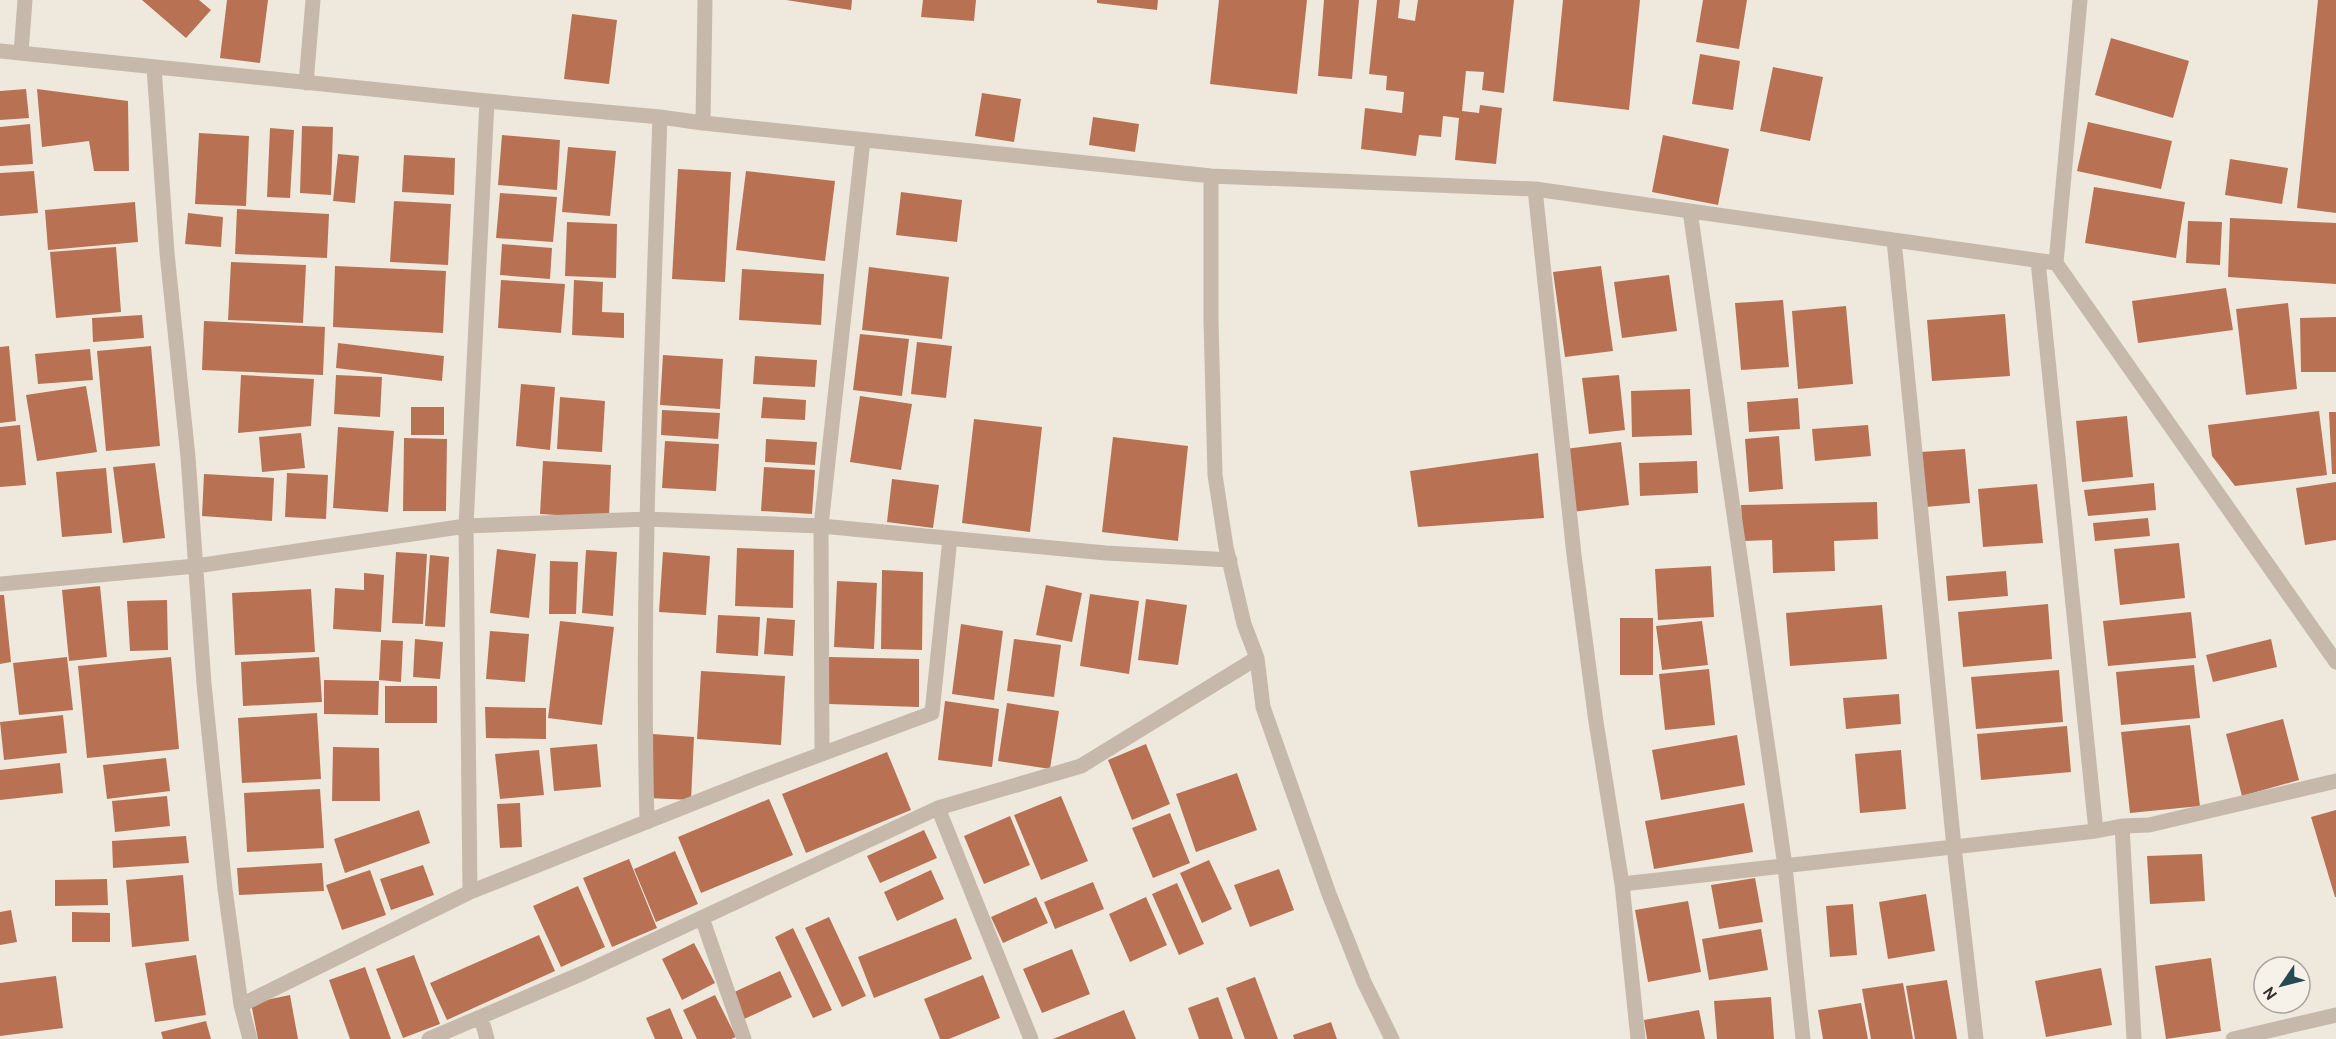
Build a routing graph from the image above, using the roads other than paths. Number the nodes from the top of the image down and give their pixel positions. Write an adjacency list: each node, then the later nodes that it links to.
1 (25, 0): 6 (street)
2 (313, 0): 8 (street)
3 (705, 0): 11 (street)
4 (2080, 0): 18 (street)
5 (0, 51): 6 (street)
6 (21, 53): 7 (street)
7 (154, 67): 8 (street); 24 (street)
8 (306, 82): 9 (street)
9 (487, 101): 10 (street); 21 (street)
10 (660, 117): 11 (street); 19 (street)
11 (703, 123): 12 (street)
12 (863, 140): 13 (street); 20 (street)
13 (1211, 176): 14 (street); 23 (street)
14 (1535, 189): 15 (street); 36 (street)
15 (1690, 211): 16 (street); 35 (street)
16 (1894, 240): 17 (street); 34 (street)
17 (2038, 261): 18 (street); 33 (street)
18 (2056, 263): 27 (street)
19 (647, 519): 20 (street); 21 (street); 31 (street)
20 (821, 525): 22 (street); 28 (street)
21 (466, 526): 24 (street); 37 (street)
22 (951, 538): 23 (street); 28 (street)
23 (1230, 560): 26 (street)
24 (195, 566): 25 (street); 39 (street)
25 (0, 584)
26 (1257, 658): 30 (street); 47 (street)
27 (2336, 662)
28 (822, 754): 31 (street)
29 (2336, 781): 32 (street)
30 (938, 808): 38 (street); 42 (street)
31 (647, 822): 37 (street)
32 (2122, 826): 33 (street); 51 (street)
33 (2096, 831): 34 (street)
34 (1954, 847): 35 (street); 50 (street)
35 (1785, 866): 36 (street); 49 (street)
36 (1622, 884): 48 (street)
37 (470, 892): 39 (street)
38 (702, 918): 41 (street); 46 (street)
39 (241, 1005): 43 (street)
40 (2336, 1016): 52 (street)
41 (481, 1017): 44 (street); 45 (street)
42 (1029, 1038)
43 (250, 1039)
44 (429, 1039)
45 (487, 1039)
46 (744, 1039)
47 (1392, 1039)
48 (1638, 1039)
49 (1803, 1039)
50 (1976, 1039)
51 (2134, 1039)
52 (2233, 1039)

